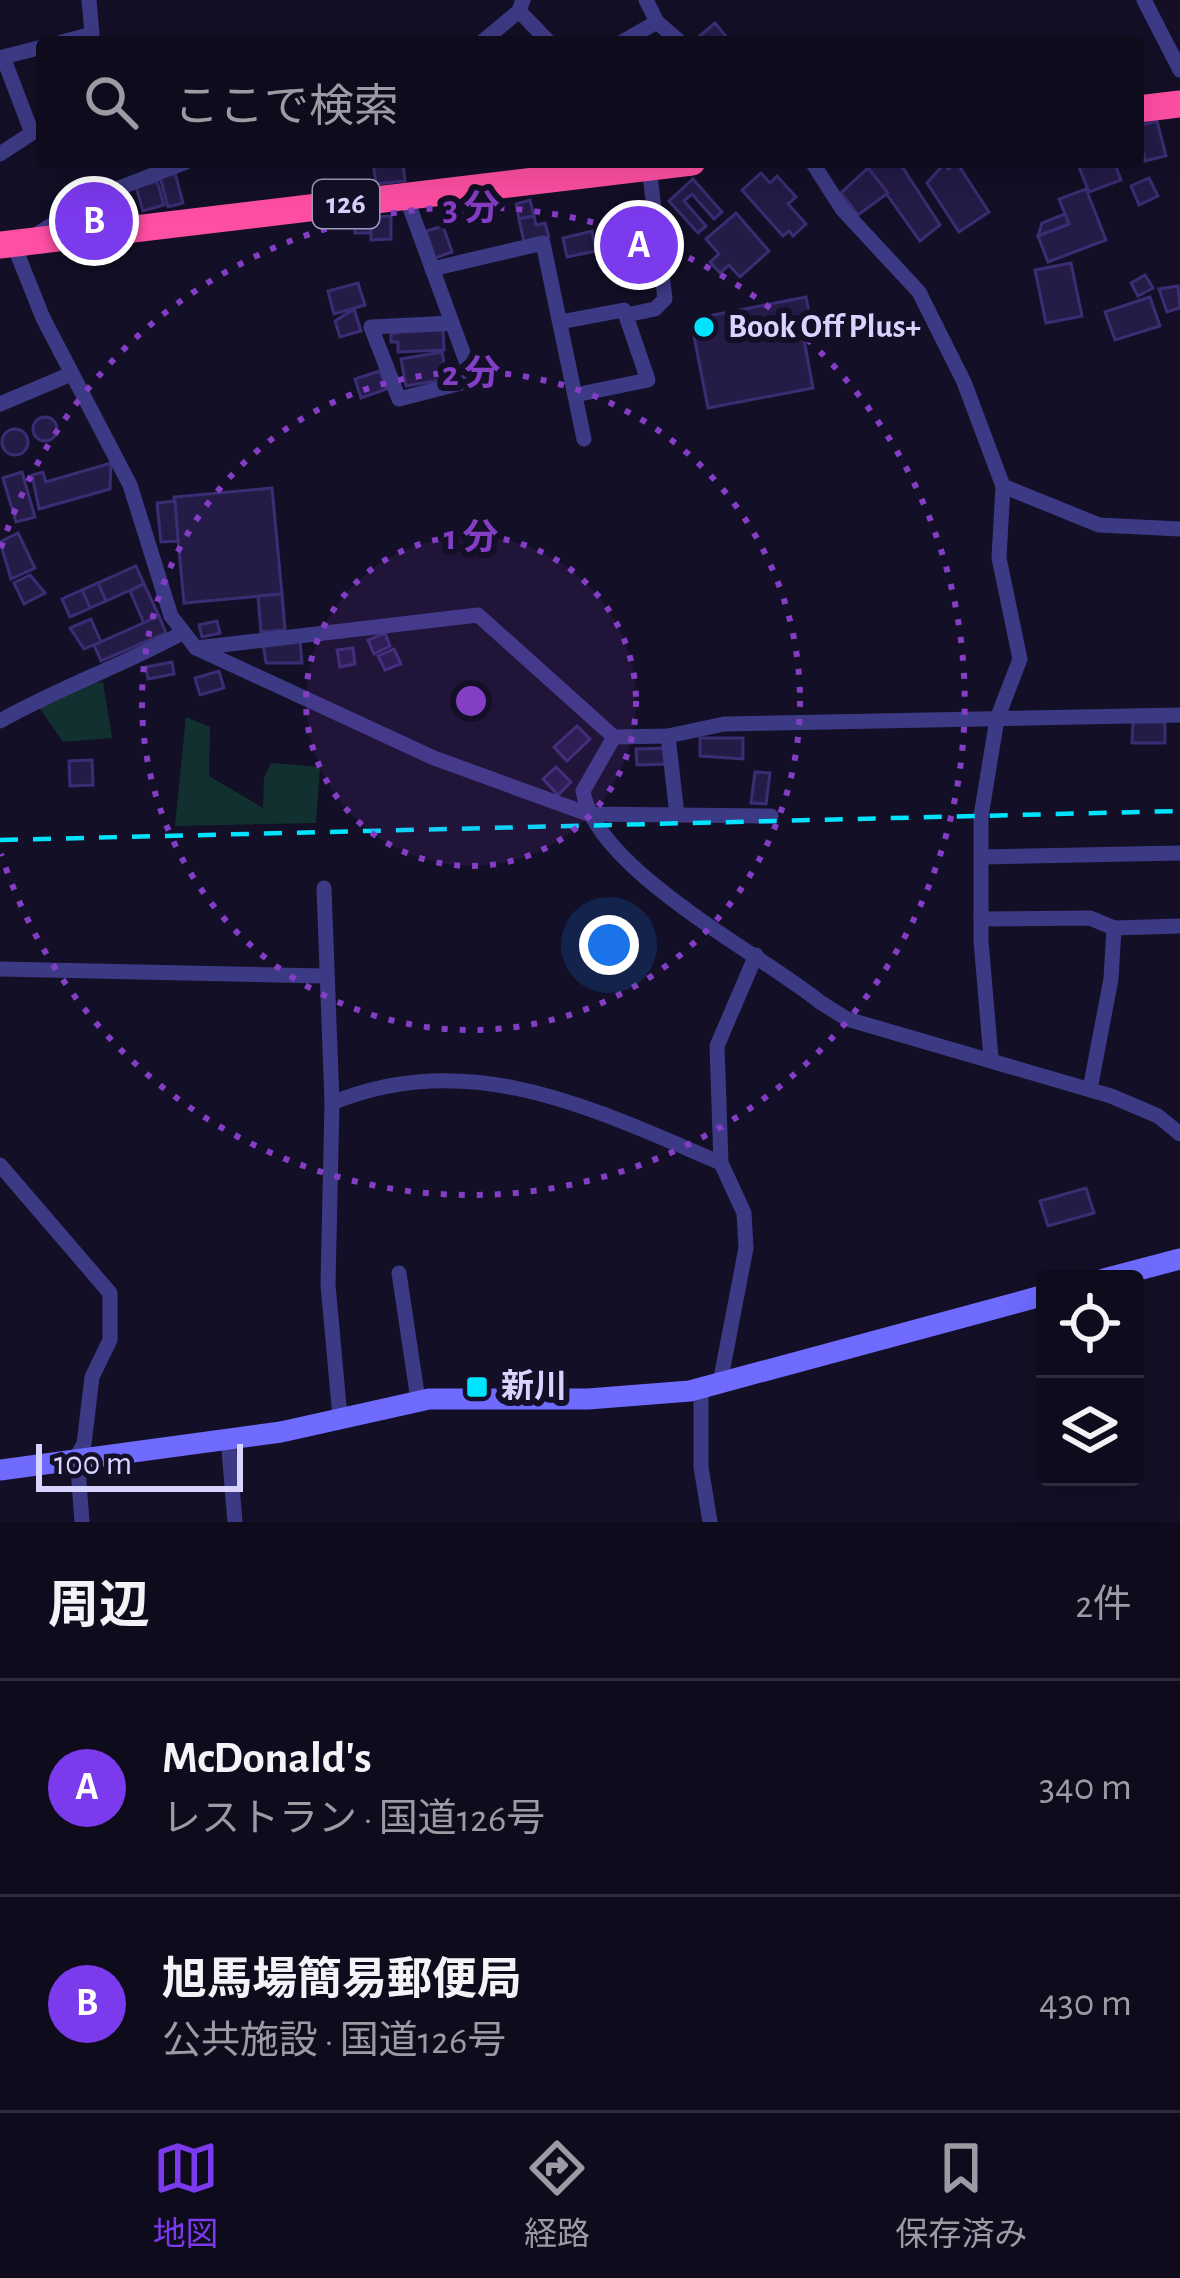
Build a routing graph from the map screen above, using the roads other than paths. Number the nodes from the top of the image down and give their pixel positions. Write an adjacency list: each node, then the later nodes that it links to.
1 (88, 0): 6 (street)
2 (646, 0): 5 (street)
3 (1144, 0): 12 (street)
4 (521, 6): 7 (street); 8 (street)
5 (657, 22): 9 (street); 10 (street)
6 (84, 36)
7 (488, 36)
8 (544, 36)
9 (632, 36)
10 (673, 36)
11 (36, 48): 15 (street)
12 (1180, 70)
13 (1180, 104): 14 (highway)
14 (1144, 108)
15 (0, 154)
16 (171, 168): 21 (street)
17 (641, 168): 20 (highway, 126)
18 (649, 168): 23 (street)
19 (816, 168): 30 (street)
20 (406, 197): 21 (highway, 126); 22 (street)
21 (9, 242): 26 (street)
22 (433, 269): 24 (street); 25 (street)
23 (626, 316): 24 (street); 27 (street)
24 (560, 322): 27 (street)
25 (452, 323): 25 (street)
26 (71, 374): 28 (street); 32 (street)
27 (575, 395): 29 (street)
28 (0, 404)
29 (584, 440)
30 (1003, 485): 31 (street); 35 (street)
31 (1180, 529)
32 (182, 632): 33 (street); 36 (street)
33 (196, 648): 38 (street); 39 (street)
34 (1180, 715): 35 (street)
35 (997, 719): 37 (street); 43 (street)
36 (0, 721)
37 (668, 736): 38 (street); 40 (street)
38 (614, 737): 39 (street)
39 (588, 814): 40 (street); 48 (street)
40 (677, 815): 41 (street)
41 (771, 816)
42 (1180, 853): 43 (street)
43 (982, 857): 45 (street)
44 (324, 888): 50 (street)
45 (981, 919): 47 (street); 51 (street)
46 (1180, 926): 47 (street)
47 (1114, 928): 52 (street)
48 (756, 955): 51 (street); 55 (street)
49 (0, 969): 50 (street)
50 (323, 976): 53 (street)
51 (992, 1058): 52 (street)
52 (1090, 1089): 54 (street)
53 (332, 1103): 55 (street); 63 (street)
54 (1180, 1134)
55 (721, 1163): 61 (street)
56 (0, 1165): 65 (street)
57 (1180, 1259): 58 (street)
58 (1138, 1270)
59 (399, 1273): 62 (street)
60 (1036, 1296): 61 (street)
61 (711, 1386): 62 (street); 69 (street)
62 (418, 1400): 63 (street)
63 (340, 1417): 64 (street)
64 (228, 1438): 65 (street); 68 (street)
65 (77, 1456): 66 (street); 67 (street)
66 (0, 1470)
67 (82, 1522)
68 (235, 1522)
69 (710, 1522)

